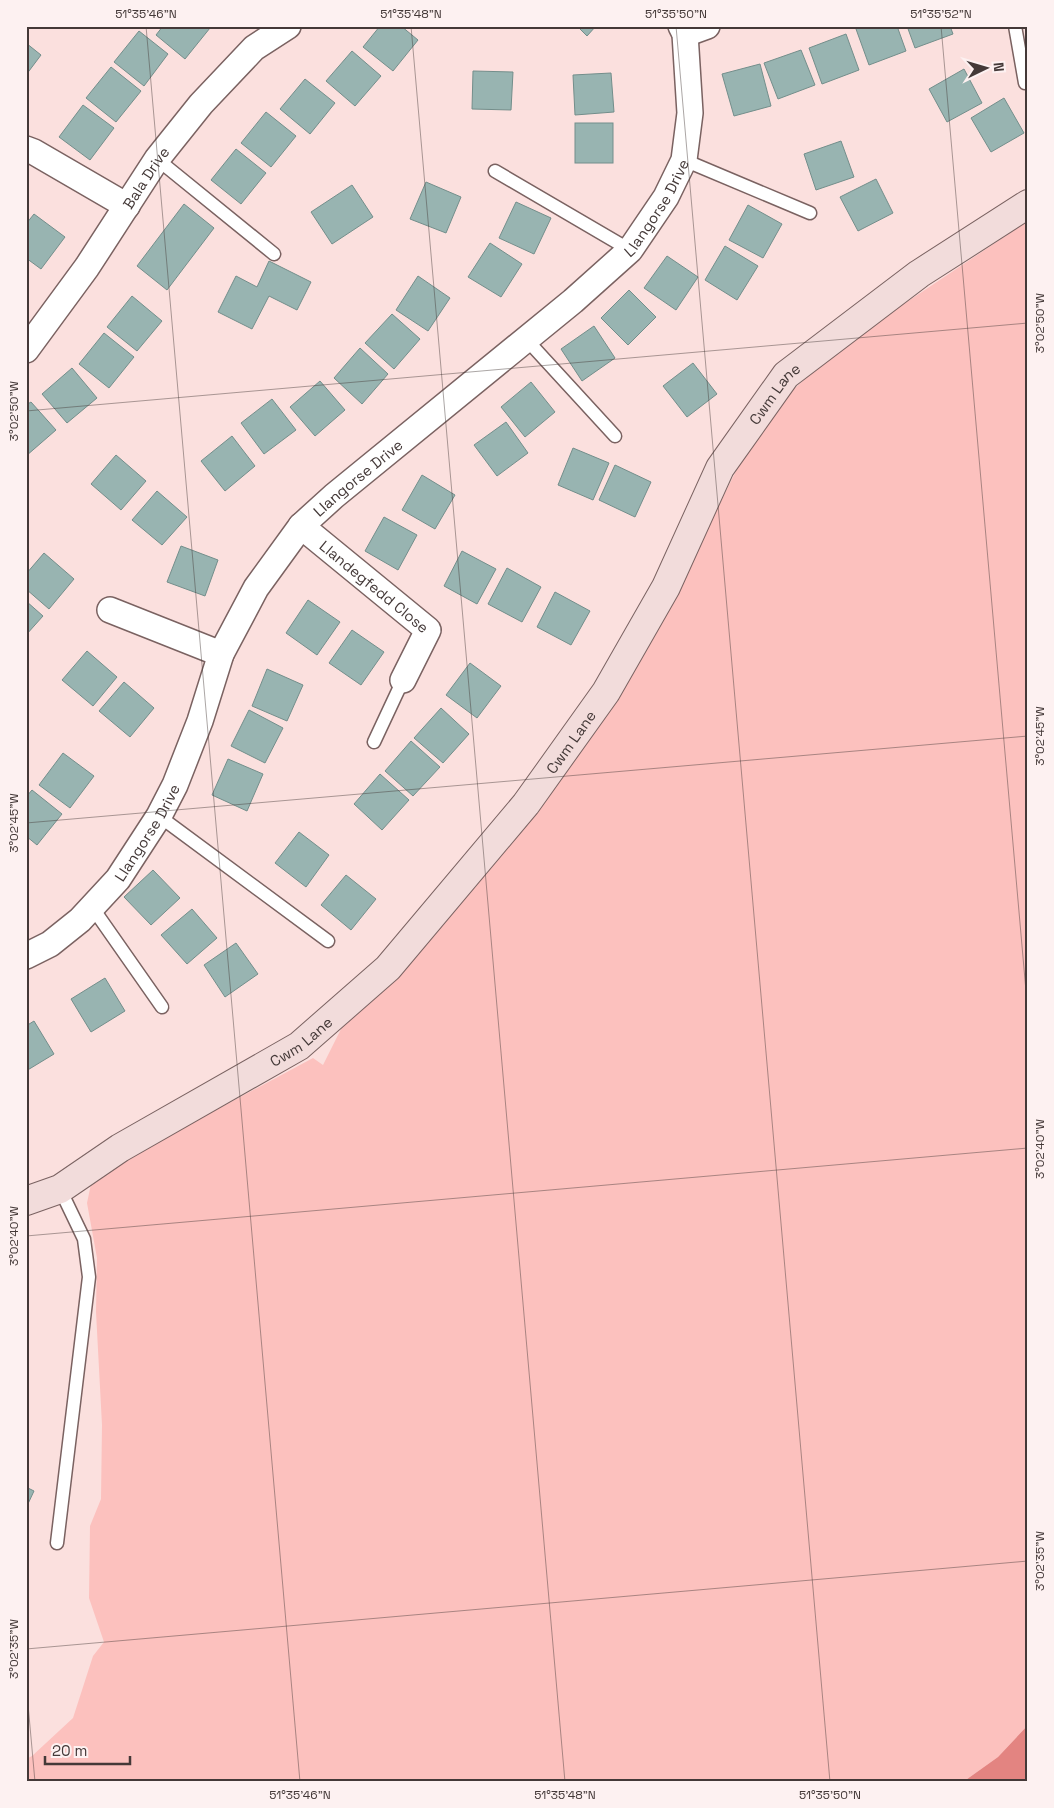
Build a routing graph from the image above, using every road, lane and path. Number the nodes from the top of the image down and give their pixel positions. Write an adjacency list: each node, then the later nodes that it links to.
1 (288, 26): 6 (street, Bala Drive)
2 (1015, 26): 4 (lane)
3 (691, 29): 7 (street, Llangorse Drive)
4 (1025, 83)
5 (26, 149): 10 (street)
6 (158, 159): 10 (street, Bala Drive); 13 (lane)
7 (684, 160): 11 (lane); 12 (street, Llangorse Drive)
8 (495, 171): 12 (lane)
9 (1028, 204): 27 (street, Cwm Lane)
10 (127, 206): 15 (street, Bala Drive)
11 (810, 213)
12 (630, 250): 14 (street, Llangorse Drive)
13 (274, 254)
14 (526, 340): 16 (lane); 17 (street, Llangorse Drive)
15 (26, 350)
16 (615, 436)
17 (301, 526): 19 (street, Llangorse Drive); 20 (street, Llandegfedd Close)
18 (110, 610): 19 (street)
19 (221, 654): 22 (street, Llangorse Drive)
20 (403, 680): 21 (lane)
21 (374, 742)
22 (159, 816): 23 (street, Llangorse Drive); 24 (lane)
23 (92, 908): 25 (street, Llangorse Drive); 26 (lane)
24 (328, 941)
25 (26, 956)
26 (162, 1007)
27 (60, 1189): 28 (street, Cwm Lane); 29 (lane)
28 (26, 1201)
29 (57, 1543)

